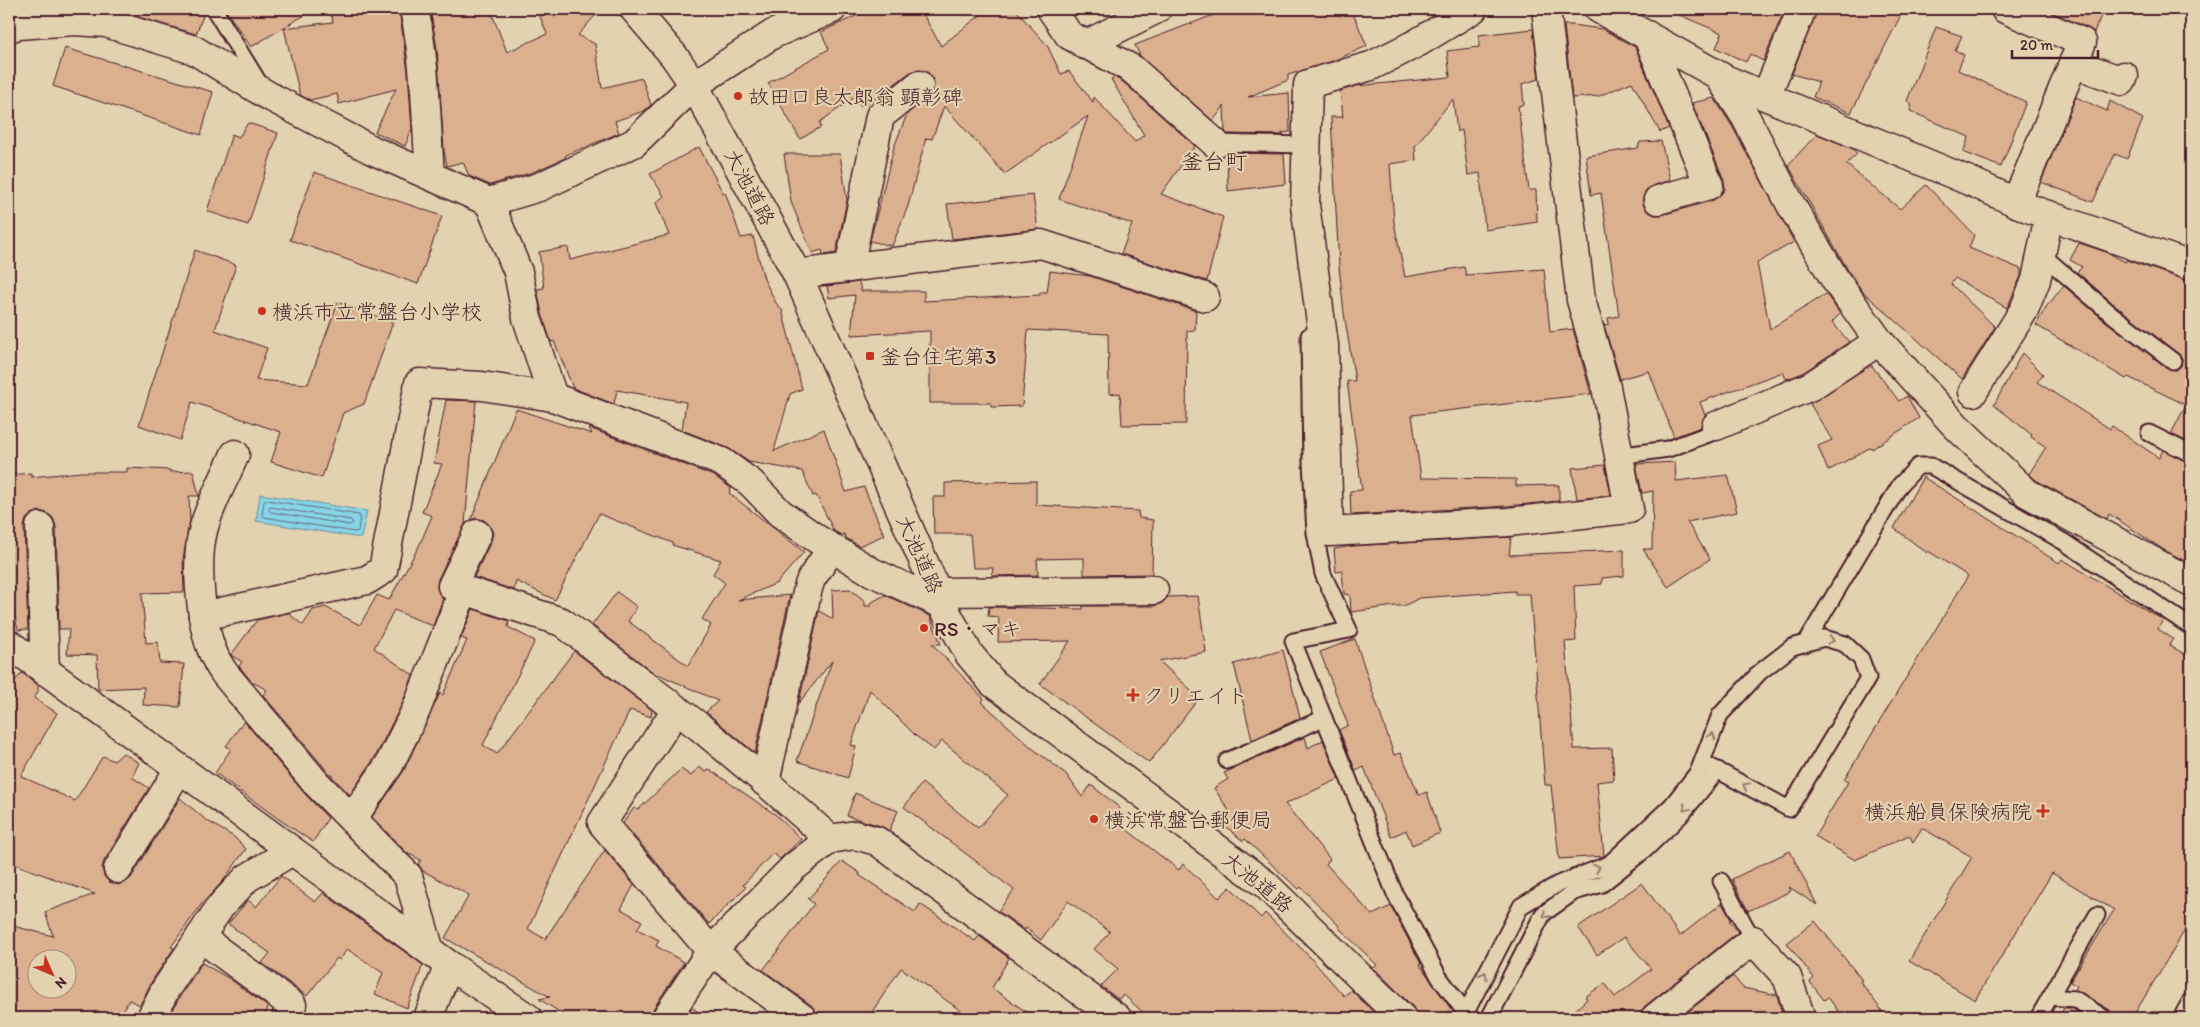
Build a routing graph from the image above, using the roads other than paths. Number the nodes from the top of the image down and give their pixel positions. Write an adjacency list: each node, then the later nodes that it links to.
1 (214, 9): 21 (lane)
2 (414, 9): 25 (street)
3 (634, 9): 19 (street, 大池道路)
4 (832, 9): 19 (street)
5 (1051, 9): 15 (street)
6 (1157, 9): 15 (street)
7 (1473, 9): 24 (street)
8 (1546, 9): 44 (street)
9 (1599, 9): 14 (street)
10 (1802, 9): 22 (street)
11 (2005, 9): 16 (street)
12 (74, 15): 13 (street); 21 (street)
13 (9, 28)
14 (1646, 35): 17 (street); 26 (street)
15 (1085, 45): 23 (street)
16 (2073, 63): 18 (street); 28 (street)
17 (1719, 76): 22 (street); 36 (street)
18 (2124, 76)
19 (694, 85): 27 (street); 33 (street, 大池道路)
20 (919, 85): 32 (street)
21 (267, 95): 25 (street)
22 (1766, 96): 28 (street)
23 (1215, 143): 24 (lane)
24 (1305, 145): 35 (street)
25 (430, 175): 27 (street)
26 (1658, 200)
27 (489, 202): 39 (street)
28 (2016, 202): 29 (street)
29 (2049, 216): 30 (street); 31 (street)
30 (2041, 254): 37 (lane); 38 (street)
31 (2191, 266)
32 (849, 268): 33 (street); 34 (street)
33 (797, 274): 51 (street, 大池道路)
34 (1205, 297)
35 (1322, 332): 44 (street); 58 (lane)
36 (1879, 341): 40 (street); 48 (street)
37 (2173, 361)
38 (1972, 392)
39 (553, 397): 47 (street); 52 (street)
40 (1716, 426): 44 (lane)
41 (2149, 432): 43 (lane)
42 (235, 454): 52 (street)
43 (2191, 454)
44 (1618, 456)
45 (40, 528): 56 (street)
46 (477, 534): 49 (street)
47 (832, 548): 51 (street); 63 (street)
48 (2191, 582)
49 (464, 589): 57 (street); 64 (street)
50 (1154, 590): 51 (street)
51 (940, 598): 84 (street, 大池道路)
52 (203, 616): 64 (street)
53 (2191, 627): 55 (lane)
54 (9, 644): 56 (street)
55 (1804, 644): 60 (lane, one-way to 55); 62 (lane, one-way to 62)
56 (45, 671): 61 (street)
57 (676, 710): 63 (street); 72 (street)
58 (1324, 718): 59 (lane); 76 (lane)
59 (1227, 761)
60 (1702, 762): 62 (lane); 76 (lane, one-way to 60)
61 (179, 769): 66 (street); 67 (street)
62 (1718, 770): 85 (lane, one-way to 85)
63 (765, 782): 65 (street)
64 (352, 819): 73 (street)
65 (830, 839): 72 (street); 83 (street)
66 (292, 851): 70 (street); 73 (street)
67 (118, 869)
68 (1721, 881): 71 (lane)
69 (2097, 915): 74 (lane)
70 (200, 937): 78 (street); 79 (street)
71 (1753, 940): 86 (street); 87 (street)
72 (712, 951): 81 (street); 82 (street)
73 (440, 958): 77 (street); 80 (street)
74 (2050, 997): 88 (lane); 89 (lane)
75 (2191, 1000): 90 (lane)
76 (1464, 1015)
77 (524, 1017)
78 (151, 1018)
79 (286, 1018)
80 (428, 1018)
81 (666, 1018)
82 (802, 1018)
83 (1117, 1018)
84 (1402, 1018)
85 (1489, 1018)
86 (1655, 1018)
87 (1801, 1018)
88 (2038, 1018)
89 (2104, 1018)
90 (2182, 1018)

